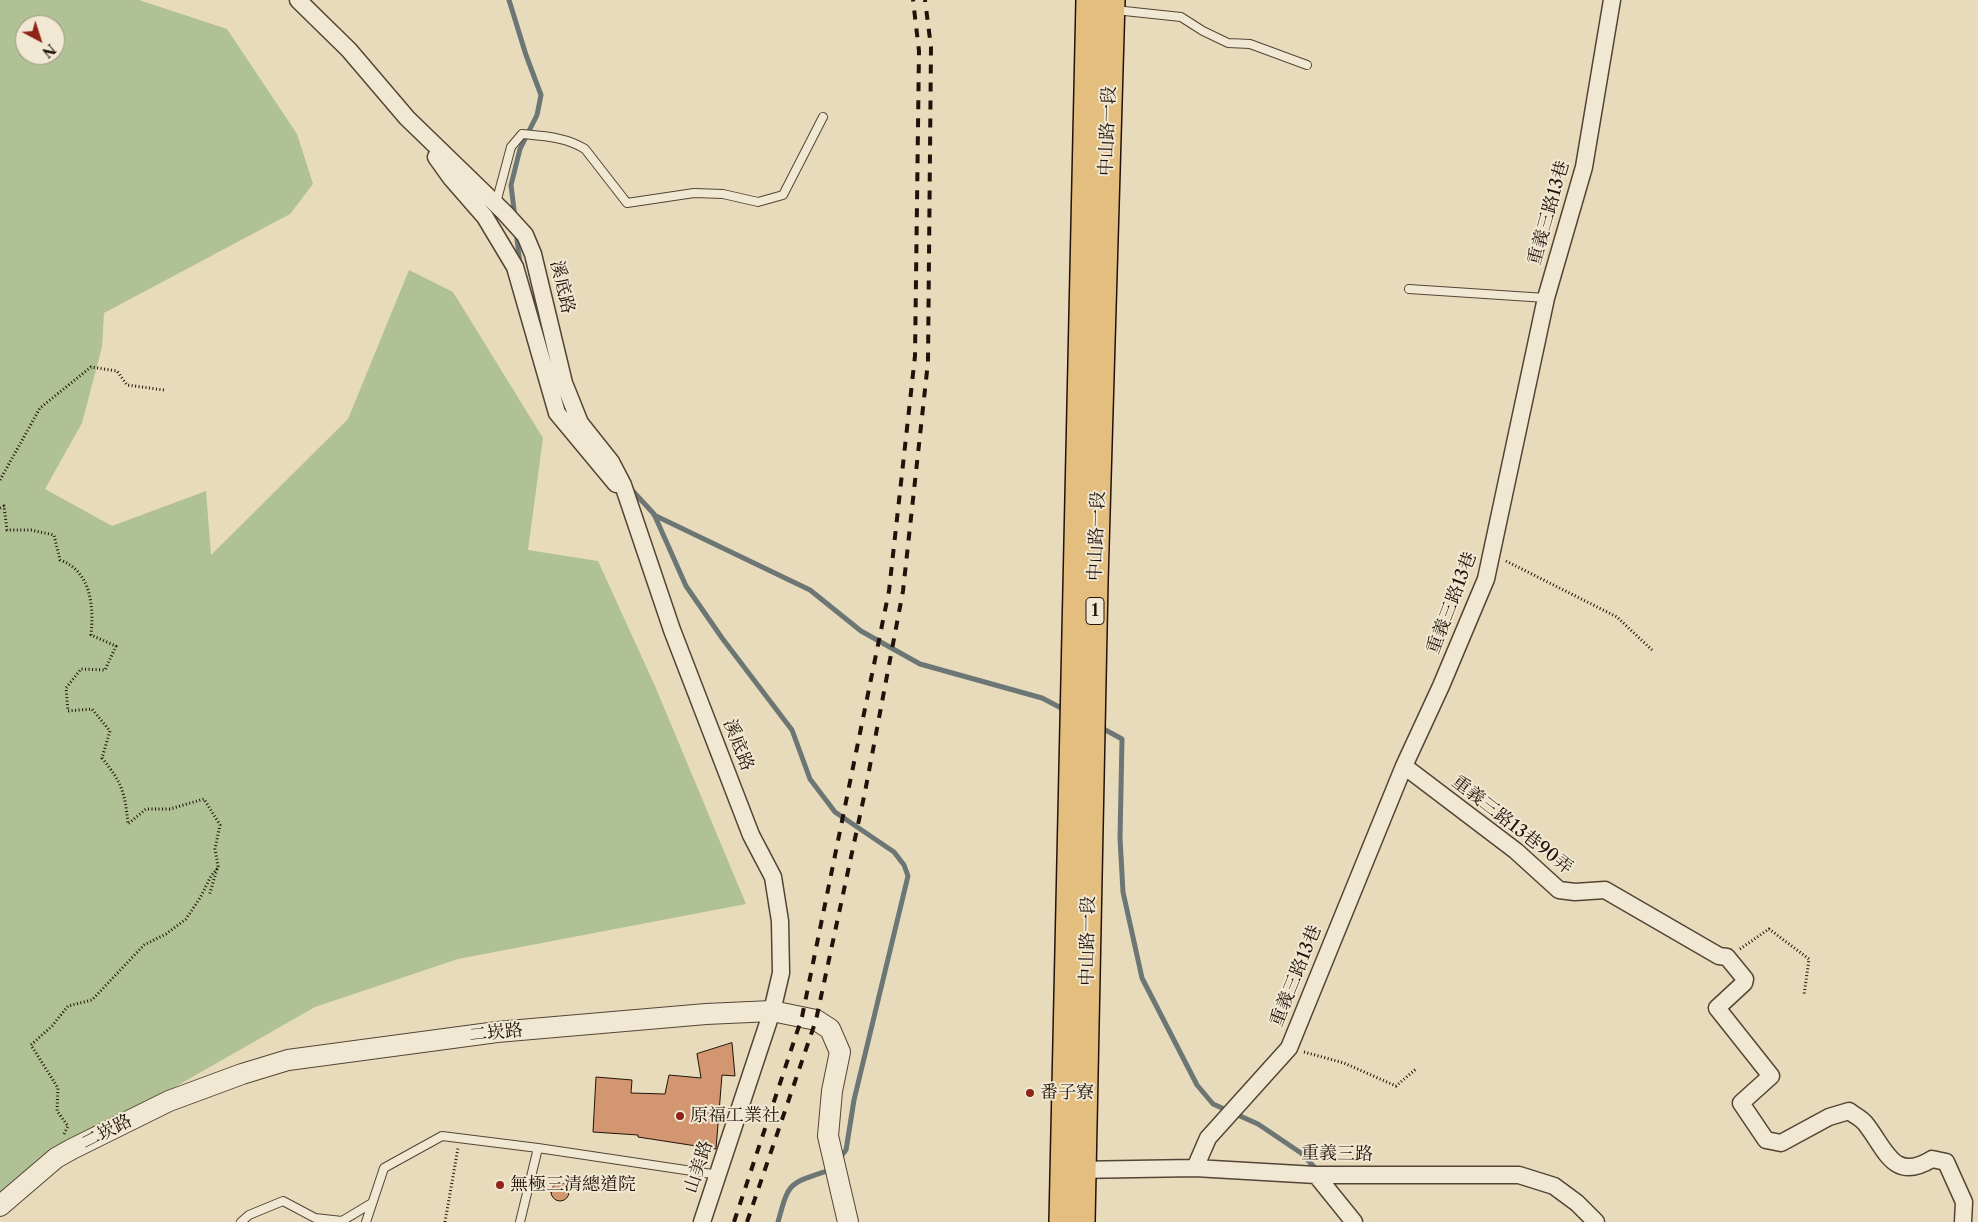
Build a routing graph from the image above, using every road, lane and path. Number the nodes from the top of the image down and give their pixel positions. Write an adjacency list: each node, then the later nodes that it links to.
1 (298, 0): 8 (street, 溪底路)
2 (1089, 0): 6 (main road, 中山路一段 / 1)
3 (1612, 0): 11 (street, 重義三路13巷)
4 (1111, 5): 5 (lane); 6 (main road, 中山路一段 / 1)
5 (1307, 64)
6 (1098, 94): 30 (main road, 中山路一段 / 1)
7 (823, 117): 9 (lane)
8 (407, 118): 9 (street, 溪底路); 14 (street, 溪底路)
9 (500, 209): 14 (street, 溪底路)
10 (1409, 289): 11 (lane)
11 (1546, 298): 16 (street, 重義三路13巷)
12 (164, 390): 13 (path)
13 (0, 480)
14 (625, 491): 23 (street, 溪底路)
15 (0, 508): 19 (path)
16 (1492, 554): 17 (path); 18 (street, 重義三路13巷)
17 (1652, 650)
18 (1404, 766): 21 (street, 重義三路13巷90弄); 24 (street, 重義三路13巷)
19 (218, 868): 20 (path); 28 (path)
20 (209, 896)
21 (1727, 958): 22 (path); 45 (street, 重義三路13巷90弄)
22 (1804, 995)
23 (772, 1011): 28 (street, 二崁路); 31 (street, 山美路); 40 (street, 二崁路)
24 (1289, 1048): 25 (path); 29 (street, 重義三路13巷)
25 (1416, 1069)
26 (460, 1138): 27 (lane); 33 (lane); 37 (path)
27 (538, 1148): 31 (lane); 38 (lane)
28 (61, 1155): 34 (street, 二崁路)
29 (1195, 1168): 30 (street, 重義三路); 32 (street, 重義三路)
30 (1072, 1170): 41 (main road, 中山路一段 / 1); 42 (main road, 中山路一段 / 1)
31 (718, 1175): 39 (street, 山美路)
32 (1316, 1175): 43 (street); 44 (street, 重義三路)
33 (372, 1203): 35 (lane); 36 (lane)
34 (0, 1206)
35 (241, 1222)
36 (366, 1222)
37 (445, 1222)
38 (520, 1222)
39 (702, 1222)
40 (848, 1222)
41 (1062, 1222)
42 (1082, 1222)
43 (1354, 1222)
44 (1596, 1222)
45 (1963, 1222)

